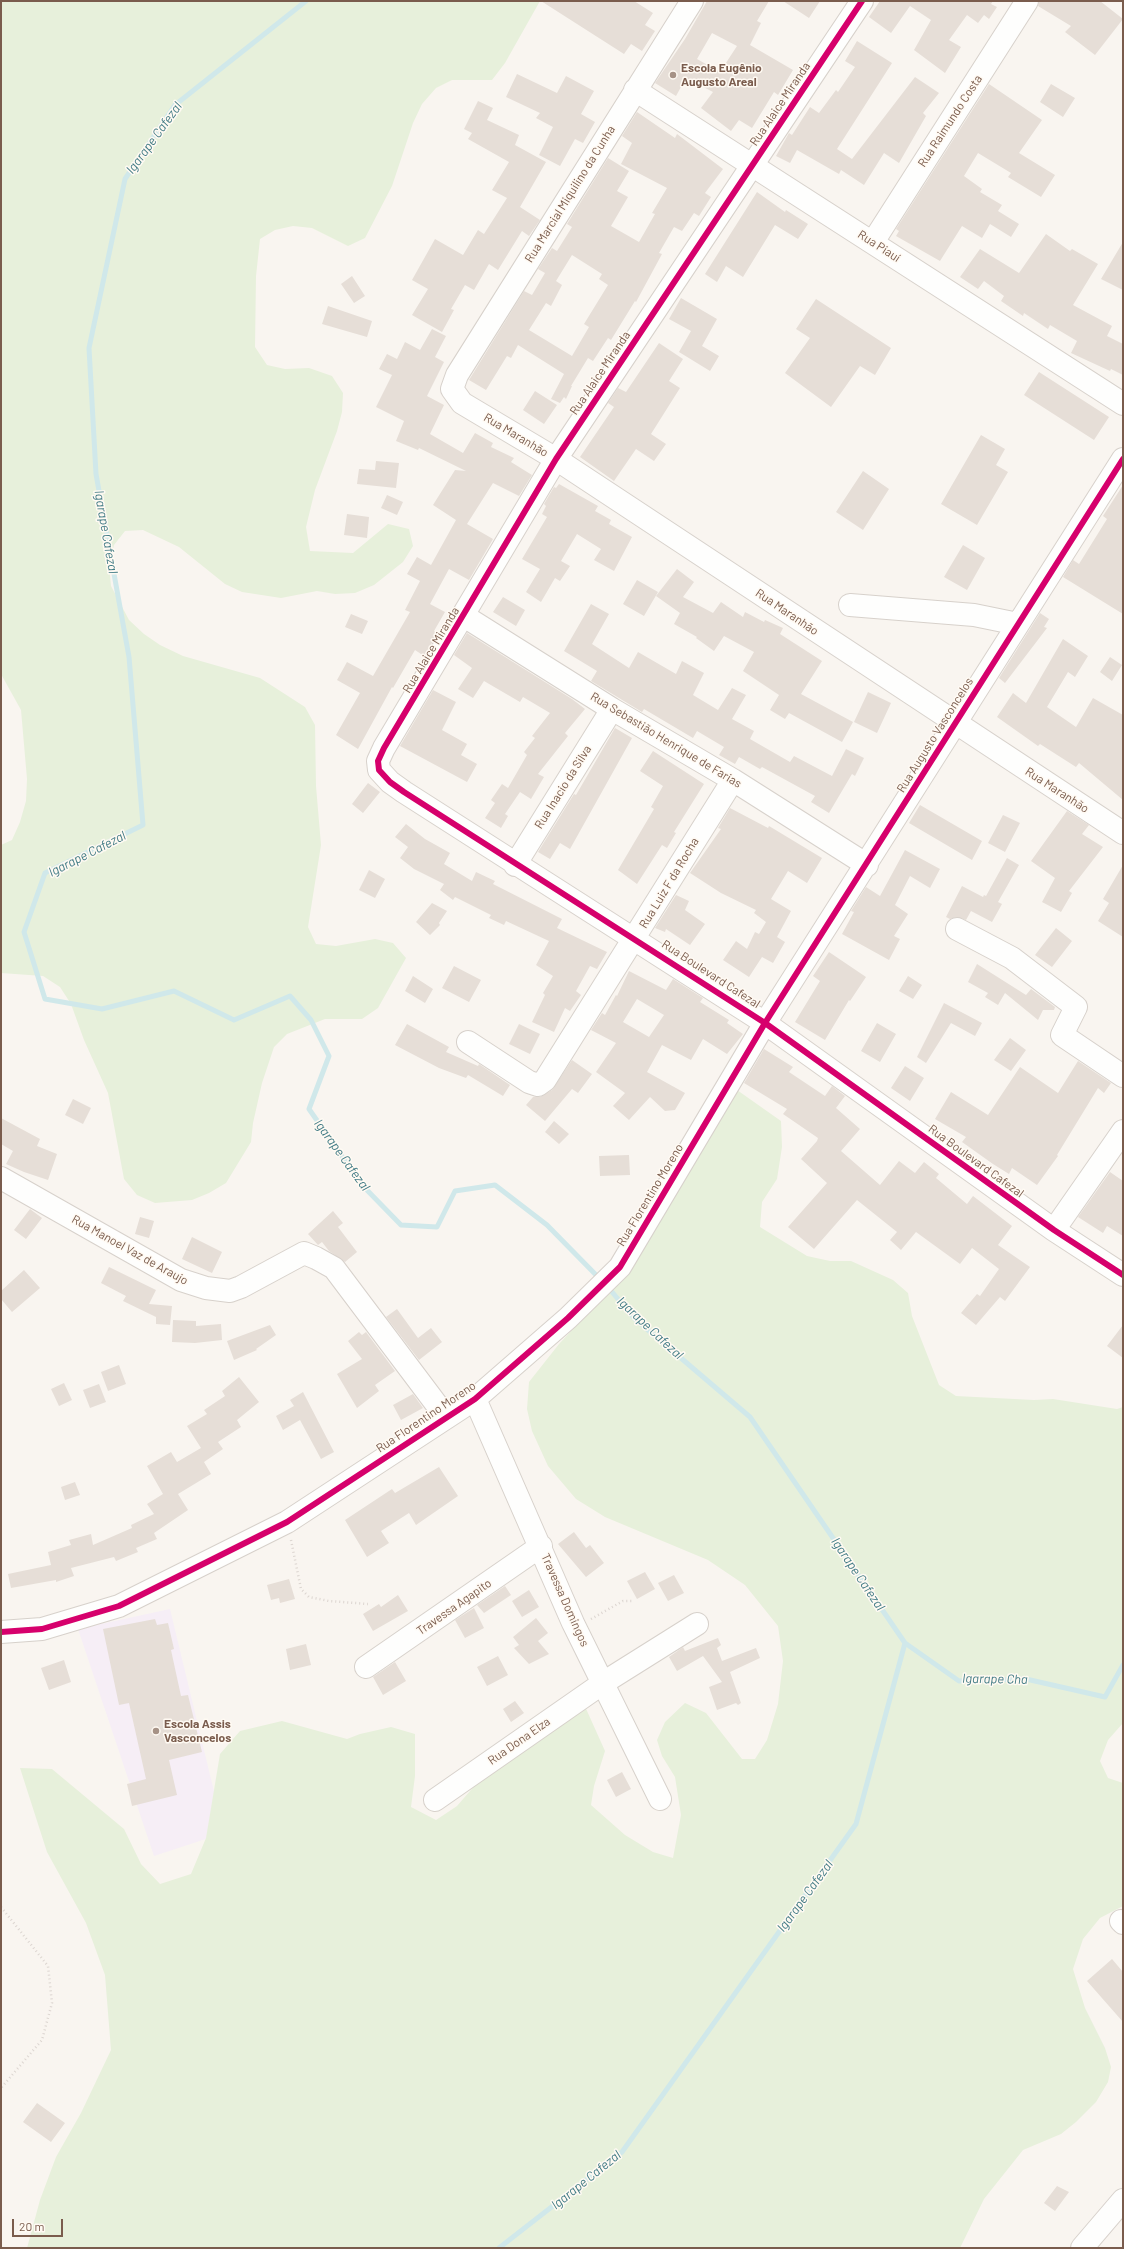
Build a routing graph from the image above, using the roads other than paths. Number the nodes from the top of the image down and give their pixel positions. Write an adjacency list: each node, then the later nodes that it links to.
1 (692, 1): 4 (street, Rua Marcial Miquilino da Cunha)
2 (862, 1): 5 (street, Rua Alaice Miranda)
3 (1027, 1): 6 (street, Rua Raimundo Costa)
4 (635, 90): 5 (street, Rua Piauí); 7 (street, Rua Marcial Miquilino da Cunha)
5 (752, 164): 6 (street, Rua Piauí); 9 (street, Rua Alaice Miranda)
6 (873, 242): 8 (street, Rua Piauí)
7 (452, 390): 9 (street, Rua Maranhão)
8 (1123, 404)
9 (556, 459): 12 (street, Rua Alaice Miranda); 15 (street, Rua Maranhão)
10 (1123, 459): 13 (street, Rua Augusto Vasconcelos)
11 (850, 605): 13 (street)
12 (464, 616): 14 (street, Rua Sebastião Henrique de Farias); 16 (street, Rua Alaice Miranda)
13 (1018, 624): 15 (street, Rua Augusto Vasconcelos)
14 (612, 709): 17 (street, Rua Sebastião Henrique de Farias); 19 (street, Rua Inacio da Silva)
15 (955, 723): 18 (street, Rua Maranhão); 20 (street, Rua Augusto Vasconcelos)
16 (379, 770): 19 (street, Rua Boulevard Cafezal)
17 (732, 780): 20 (street, Rua Sebastião Henrique de Farias); 22 (street, Rua Luiz F da Rocha)
18 (1123, 834)
19 (515, 865): 22 (street, Rua Boulevard Cafezal)
20 (867, 865): 23 (street, Rua Augusto Vasconcelos)
21 (957, 929): 25 (street)
22 (635, 938): 23 (street, Rua Boulevard Cafezal); 24 (street, Rua Luiz F da Rocha)
23 (765, 1023): 28 (street, Rua Boulevard Cafezal); 30 (street, Rua Florentino Moreno)
24 (468, 1042)
25 (1123, 1076)
26 (1123, 1131): 28 (street)
27 (1, 1178): 31 (street, Rua Manoel Vaz de Araujo)
28 (1054, 1230): 29 (street, Rua Boulevard Cafezal)
29 (1123, 1275)
30 (476, 1399): 31 (street, Rua Florentino Moreno); 32 (street, Travessa Domingos)
31 (446, 1417): 34 (street, Rua Florentino Moreno)
32 (541, 1546): 35 (street, Travessa Agapito); 36 (street, Travessa Domingos)
33 (697, 1624): 36 (street, Rua Dona Elza)
34 (1, 1632)
35 (366, 1667)
36 (603, 1683): 37 (street, Travessa Domingos); 38 (street, Rua Dona Elza)
37 (660, 1798)
38 (435, 1800)
39 (1123, 2200): 40 (street)
40 (1082, 2248)

